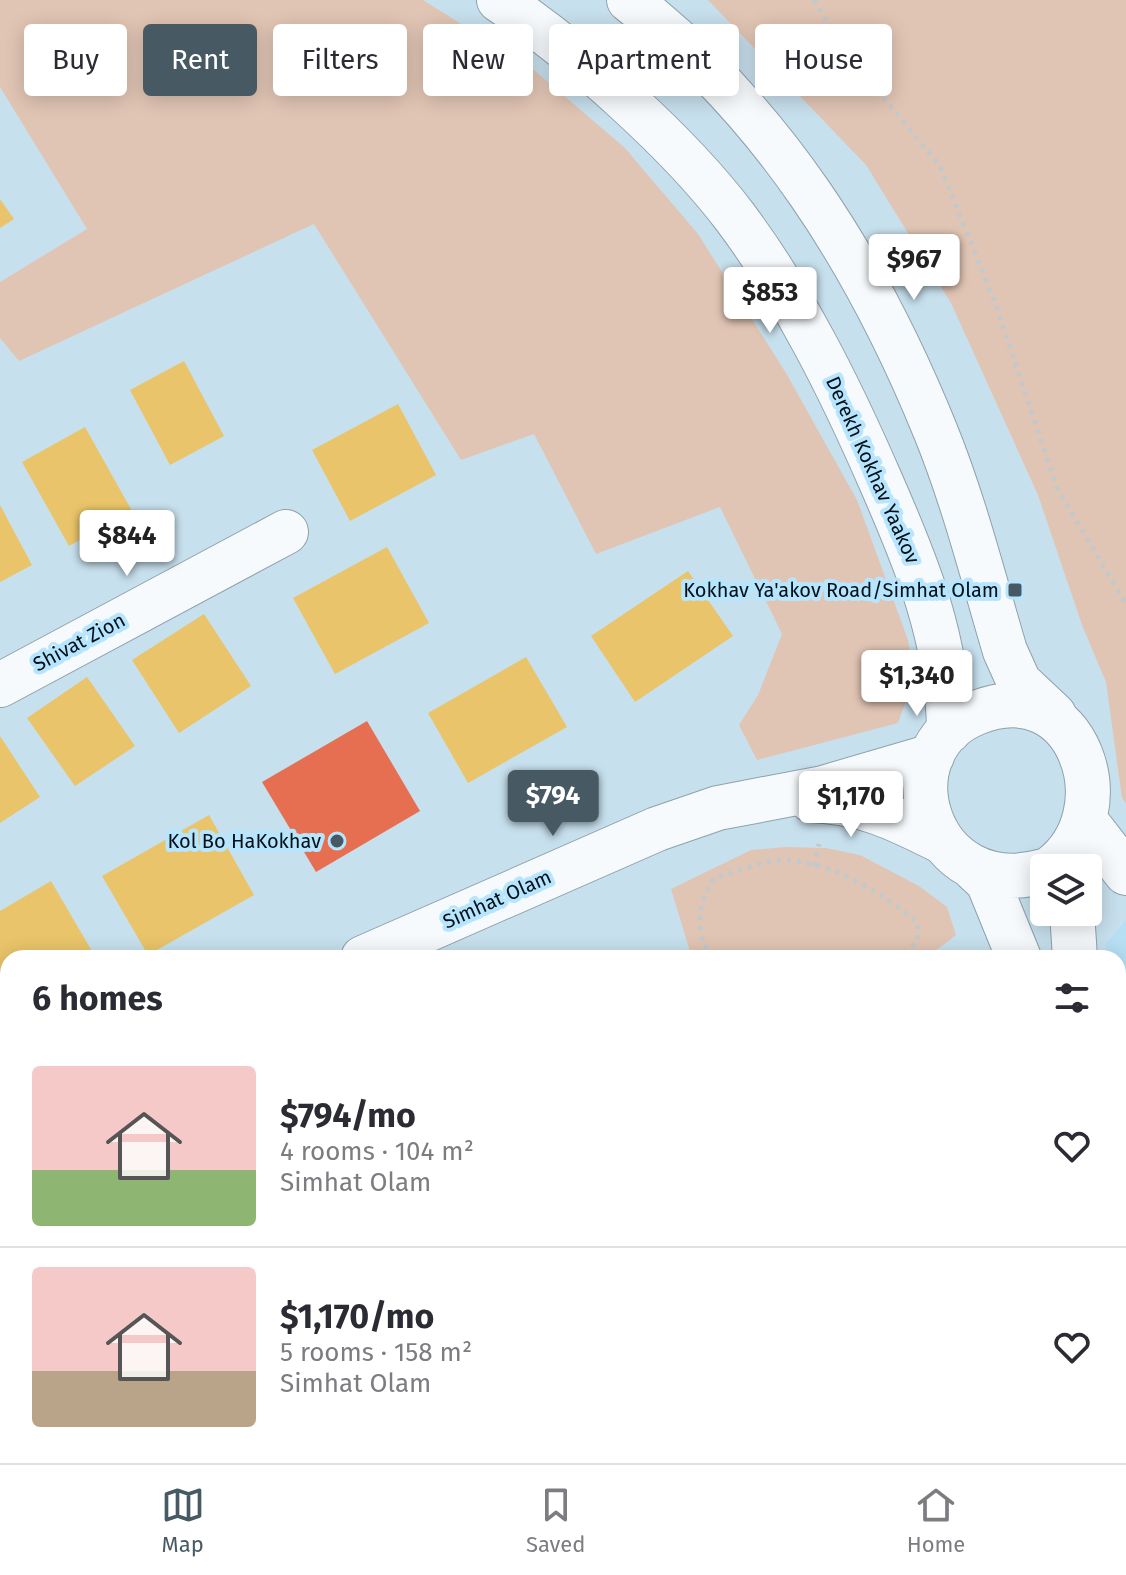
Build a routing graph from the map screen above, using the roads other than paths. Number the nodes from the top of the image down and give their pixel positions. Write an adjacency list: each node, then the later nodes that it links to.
1 (499, 0): 6 (street, Derekh Kokhav Yaakov)
2 (629, 0): 5 (street)
3 (286, 532): 4 (street, Shivat Zion)
4 (0, 685)
5 (1054, 715): 6 (street, Simhat Olam); 9 (street)
6 (941, 744): 7 (street, Simhat Olam); 8 (street, Derekh Kokhav Yaakov)
7 (769, 800): 8 (street, Simhat Olam); 14 (street, Simhat Olam)
8 (941, 841): 10 (street)
9 (1075, 852): 11 (street)
10 (974, 869): 12 (street); 15 (street)
11 (1126, 873)
12 (1030, 875)
13 (1073, 926): 16 (street)
14 (381, 950)
15 (1016, 950)
16 (1074, 950)

